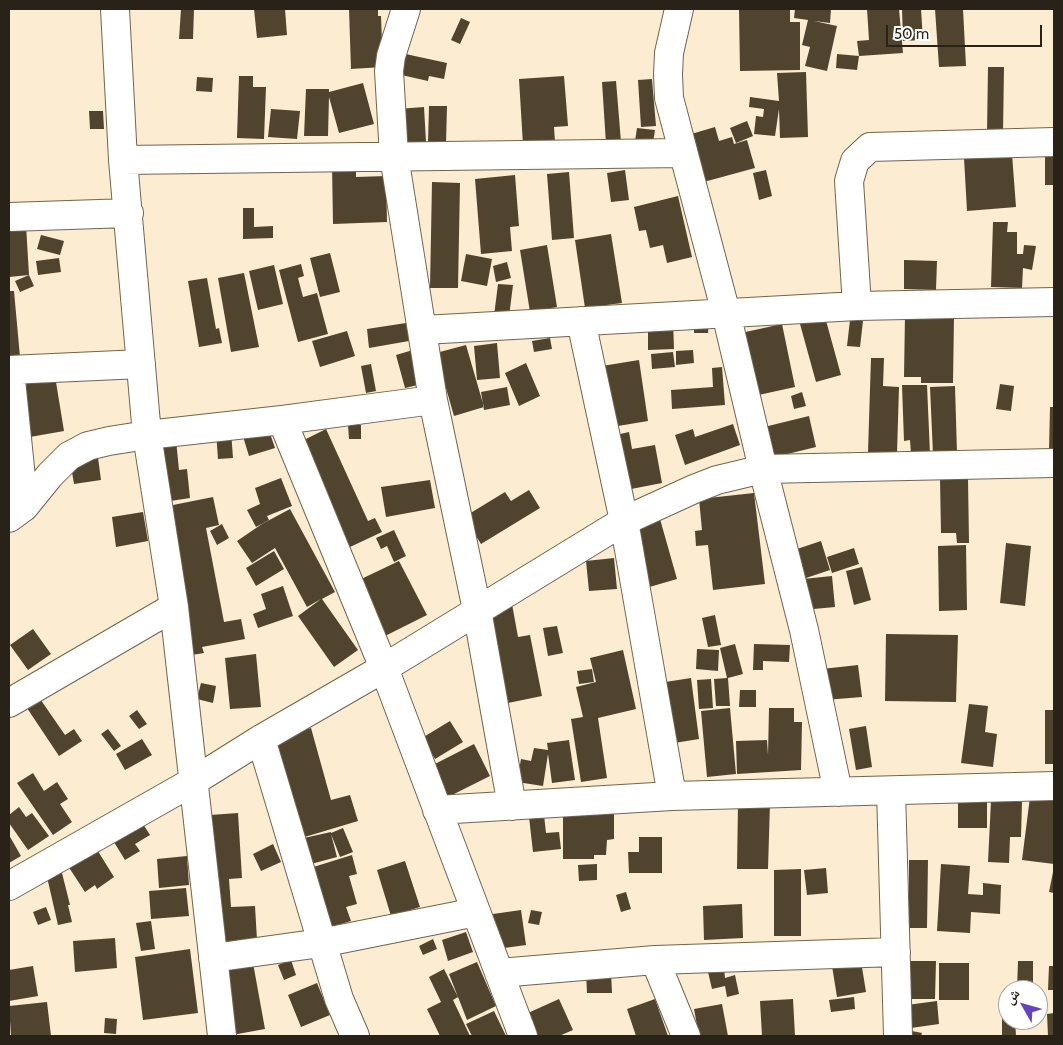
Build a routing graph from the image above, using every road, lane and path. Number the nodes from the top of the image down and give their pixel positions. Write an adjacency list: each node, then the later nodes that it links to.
1 (115, 9): 7 (street)
2 (406, 9): 6 (street)
3 (680, 9): 5 (street)
4 (1054, 142): 11 (street)
5 (683, 153): 6 (street); 12 (street)
6 (394, 156): 7 (street); 14 (street)
7 (123, 160): 8 (street)
8 (129, 213): 9 (street); 15 (street)
9 (9, 217)
10 (1054, 302): 11 (street)
11 (857, 306): 12 (street)
12 (726, 313): 13 (street); 21 (street)
13 (581, 321): 14 (street); 23 (street)
14 (423, 330): 17 (street)
15 (141, 364): 16 (street); 19 (street)
16 (9, 370): 22 (street)
17 (433, 400): 18 (street); 25 (street)
18 (282, 420): 19 (street); 26 (street)
19 (148, 435): 22 (street); 24 (street)
20 (1054, 464): 21 (street)
21 (763, 469): 23 (street); 32 (street)
22 (16, 512)
23 (624, 521): 25 (street); 33 (street)
24 (174, 607): 27 (street); 29 (street)
25 (477, 610): 26 (street); 34 (street)
26 (384, 668): 28 (street); 35 (street)
27 (9, 703)
28 (261, 739): 29 (street); 38 (street)
29 (194, 781): 36 (street); 40 (street)
30 (1054, 786): 31 (street)
31 (891, 791): 32 (street); 39 (street)
32 (838, 792): 33 (street)
33 (672, 796): 34 (street)
34 (512, 806): 35 (street)
35 (437, 810): 37 (street)
36 (9, 886)
37 (476, 912): 38 (street); 42 (street)
38 (321, 942): 40 (street); 44 (street)
39 (896, 952): 41 (street); 47 (street)
40 (213, 958): 43 (street)
41 (655, 960): 42 (street); 46 (street)
42 (500, 973): 45 (street)
43 (222, 1036)
44 (355, 1036)
45 (523, 1036)
46 (686, 1036)
47 (898, 1036)

